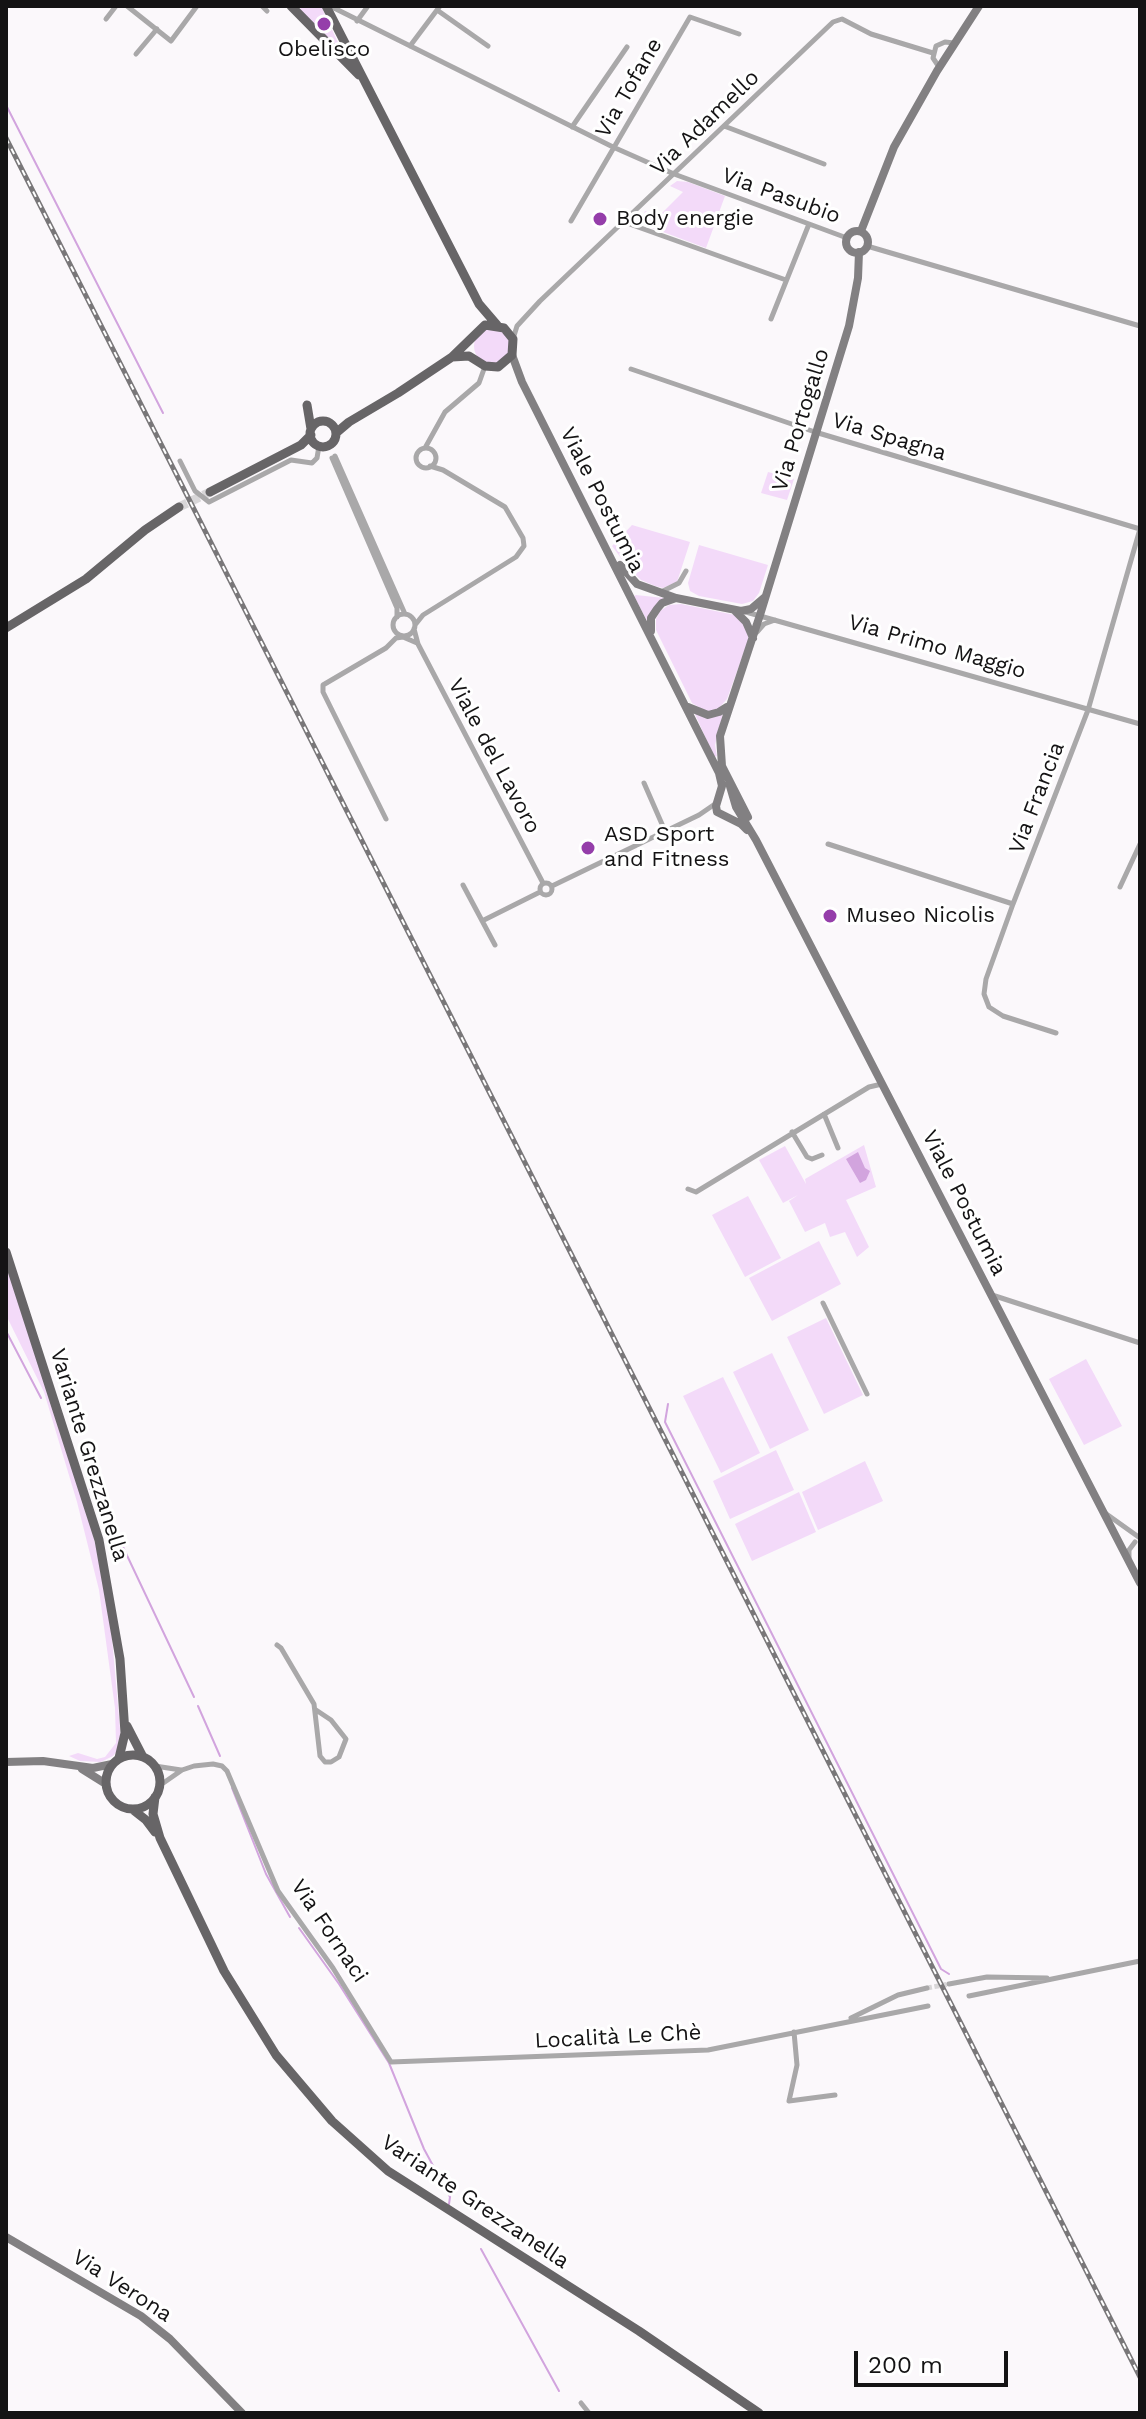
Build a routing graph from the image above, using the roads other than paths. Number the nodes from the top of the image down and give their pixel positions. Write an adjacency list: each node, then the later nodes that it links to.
1 (116, 6): 10 (street)
2 (127, 6): 12 (street)
3 (197, 6): 12 (street)
4 (291, 6): 19 (main road)
5 (328, 6): 9 (main road)
6 (368, 6): 11 (street)
7 (979, 6): 15 (main road)
8 (439, 8): 16 (street); 17 (street)
9 (336, 15): 11 (street, Via Pasubio); 14 (main road)
10 (106, 19)
11 (357, 21): 16 (street, Via Pasubio)
12 (157, 29): 21 (street)
13 (739, 34): 26 (street, Via Tofane)
14 (342, 36): 19 (main road); 23 (main road)
15 (955, 43): 20 (street); 22 (main road)
16 (410, 46): 25 (street, Via Pasubio)
17 (488, 46)
18 (627, 47): 25 (street)
19 (333, 49): 23 (main road)
20 (933, 53): 22 (street); 24 (street, Via Adamello)
21 (136, 54)
22 (939, 67): 32 (main road)
23 (366, 83): 36 (main road)
24 (724, 126): 27 (street); 28 (street, Via Adamello)
25 (572, 127): 26 (street, Via Pasubio)
26 (613, 147): 28 (street, Via Pasubio); 29 (street, Via Tofane)
27 (824, 164)
28 (674, 174): 30 (street, Via Adamello); 31 (street, Via Pasubio)
29 (571, 221)
30 (624, 222): 35 (street); 38 (street, Via Adamello)
31 (809, 224): 33 (street, Via Pasubio); 35 (street)
32 (861, 231): 33 (main road); 34 (main road)
33 (847, 238): 34 (main road)
34 (863, 249): 40 (street); 51 (main road, Via Portogallo)
35 (786, 280): 37 (street)
36 (479, 304): 39 (main road); 41 (main road)
37 (771, 319)
38 (521, 321): 39 (street); 42 (street, Via Adamello)
39 (498, 325): 41 (main road); 42 (main road)
40 (1140, 326)
41 (479, 329): 43 (main road)
42 (513, 339): 44 (main road)
43 (471, 341): 45 (main road); 46 (main road)
44 (512, 355): 47 (main road); 49 (main road, Viale Postumia)
45 (452, 357): 46 (main road); 50 (main road)
46 (479, 362): 47 (main road); 53 (street)
47 (498, 367): 49 (main road)
48 (631, 369): 51 (street, Via Spagna)
49 (522, 382): 62 (main road, Viale Postumia)
50 (331, 430): 52 (main road); 52 (main road); 52 (main road); 54 (main road)
51 (815, 432): 61 (street, Via Spagna); 65 (main road, Via Portogallo)
52 (316, 440): 54 (main road); 56 (street); 59 (main road)
53 (428, 448): 55 (street); 57 (street)
54 (334, 457): 68 (street); 71 (street)
55 (436, 459): 57 (street); 58 (street)
56 (180, 461)
57 (430, 466): 58 (street)
58 (443, 470): 69 (street)
59 (210, 492)
60 (179, 507): 74 (main road)
61 (1140, 529): 83 (street, Via Francia)
62 (606, 547): 64 (main road); 76 (main road, Viale Postumia)
63 (686, 571): 64 (street)
64 (656, 592): 66 (main road)
65 (766, 597): 67 (main road); 70 (main road, Via Portogallo); 72 (street)
66 (676, 598): 67 (main road, Via Primo Maggio); 76 (main road)
67 (737, 611): 70 (street, Via Primo Maggio); 78 (main road)
68 (407, 615): 69 (street); 71 (street); 73 (street)
69 (423, 615): 73 (street)
70 (760, 615): 72 (street, Via Primo Maggio); 78 (main road, Via Portogallo)
71 (397, 617): 75 (street)
72 (776, 619): 78 (street); 83 (street, Via Primo Maggio)
73 (415, 627): 77 (street); 80 (street, Viale del Lavoro)
74 (6, 628)
75 (394, 631): 77 (street); 79 (street)
76 (651, 634): 81 (main road, Viale Postumia)
77 (403, 637): 79 (street); 80 (street)
78 (753, 639): 82 (main road)
79 (391, 644): 91 (street)
80 (418, 644): 96 (street, Viale del Lavoro)
81 (685, 704): 82 (main road); 87 (main road, Viale Postumia)
82 (730, 704): 86 (main road)
83 (1088, 710): 84 (street, Via Primo Maggio); 101 (street, Via Francia)
84 (1140, 724)
85 (644, 783): 92 (street)
86 (729, 783): 88 (main road, Viale Postumia); 93 (main road, Viale Postumia)
87 (718, 801): 88 (main road); 89 (street); 90 (main road, Viale Postumia)
88 (734, 803): 90 (main road); 93 (main road, Viale Postumia)
89 (699, 815): 90 (street); 92 (street)
90 (723, 815): 93 (main road, Viale Postumia)
91 (386, 819)
92 (665, 831): 98 (street)
93 (756, 840): 105 (main road, Viale Postumia)
94 (828, 844): 101 (street)
95 (1140, 844): 99 (street)
96 (543, 883): 98 (street); 100 (street)
97 (463, 885): 102 (street)
98 (552, 886): 100 (street)
99 (1120, 887)
100 (540, 892): 102 (street)
101 (1013, 904): 104 (street, Via Francia)
102 (482, 921): 103 (street)
103 (495, 945)
104 (1056, 1033)
105 (883, 1084): 106 (street); 112 (main road, Viale Postumia)
106 (824, 1114): 107 (street); 108 (street)
107 (792, 1132): 109 (street); 110 (street)
108 (838, 1148)
109 (822, 1155)
110 (688, 1189)
111 (6, 1252): 124 (main road, Variante Grezzanella)
112 (992, 1295): 114 (street); 116 (main road, Viale Postumia)
113 (823, 1303): 115 (street)
114 (1140, 1343)
115 (867, 1394)
116 (1103, 1510): 117 (street); 118 (main road, Viale Postumia)
117 (1129, 1532): 118 (street); 119 (street)
118 (1118, 1538): 119 (street); 120 (main road, Viale Postumia)
119 (1138, 1540): 120 (street)
120 (1130, 1563): 121 (main road, Viale Postumia)
121 (1140, 1583)
122 (277, 1645): 123 (street)
123 (316, 1710): 123 (street)
124 (125, 1719): 125 (main road, Variante Grezzanella); 126 (main road, Variante Grezzanella)
125 (143, 1757): 126 (main road); 129 (main road, Variante Grezzanella)
126 (116, 1761): 128 (main road); 131 (main road, Variante Grezzanella)
127 (6, 1762): 128 (main road)
128 (78, 1766): 131 (main road)
129 (155, 1766): 130 (street, Via Fornaci); 132 (main road)
130 (182, 1770): 132 (street, Via Fornaci); 144 (street, Via Fornaci)
131 (106, 1784): 134 (main road, Variante Grezzanella)
132 (159, 1786): 133 (main road, Variante Grezzanella)
133 (155, 1797): 134 (main road); 135 (main road, Variante Grezzanella)
134 (131, 1809): 135 (main road, Variante Grezzanella)
135 (160, 1838): 150 (main road, Variante Grezzanella)
136 (1140, 1961): 137 (street)
137 (1068, 1976): 138 (street); 140 (street)
138 (949, 1984)
139 (927, 1988): 142 (street, Località Le Chè)
140 (969, 1996)
141 (928, 2006): 142 (street, Località Le Chè)
142 (844, 2022): 143 (street, Località Le Chè)
143 (794, 2032): 144 (street, Località Le Chè); 145 (street)
144 (391, 2062)
145 (835, 2095)
146 (6, 2237): 148 (main road, Via Verona)
147 (581, 2403): 149 (street)
148 (242, 2413)
149 (589, 2413)
150 (759, 2413)

